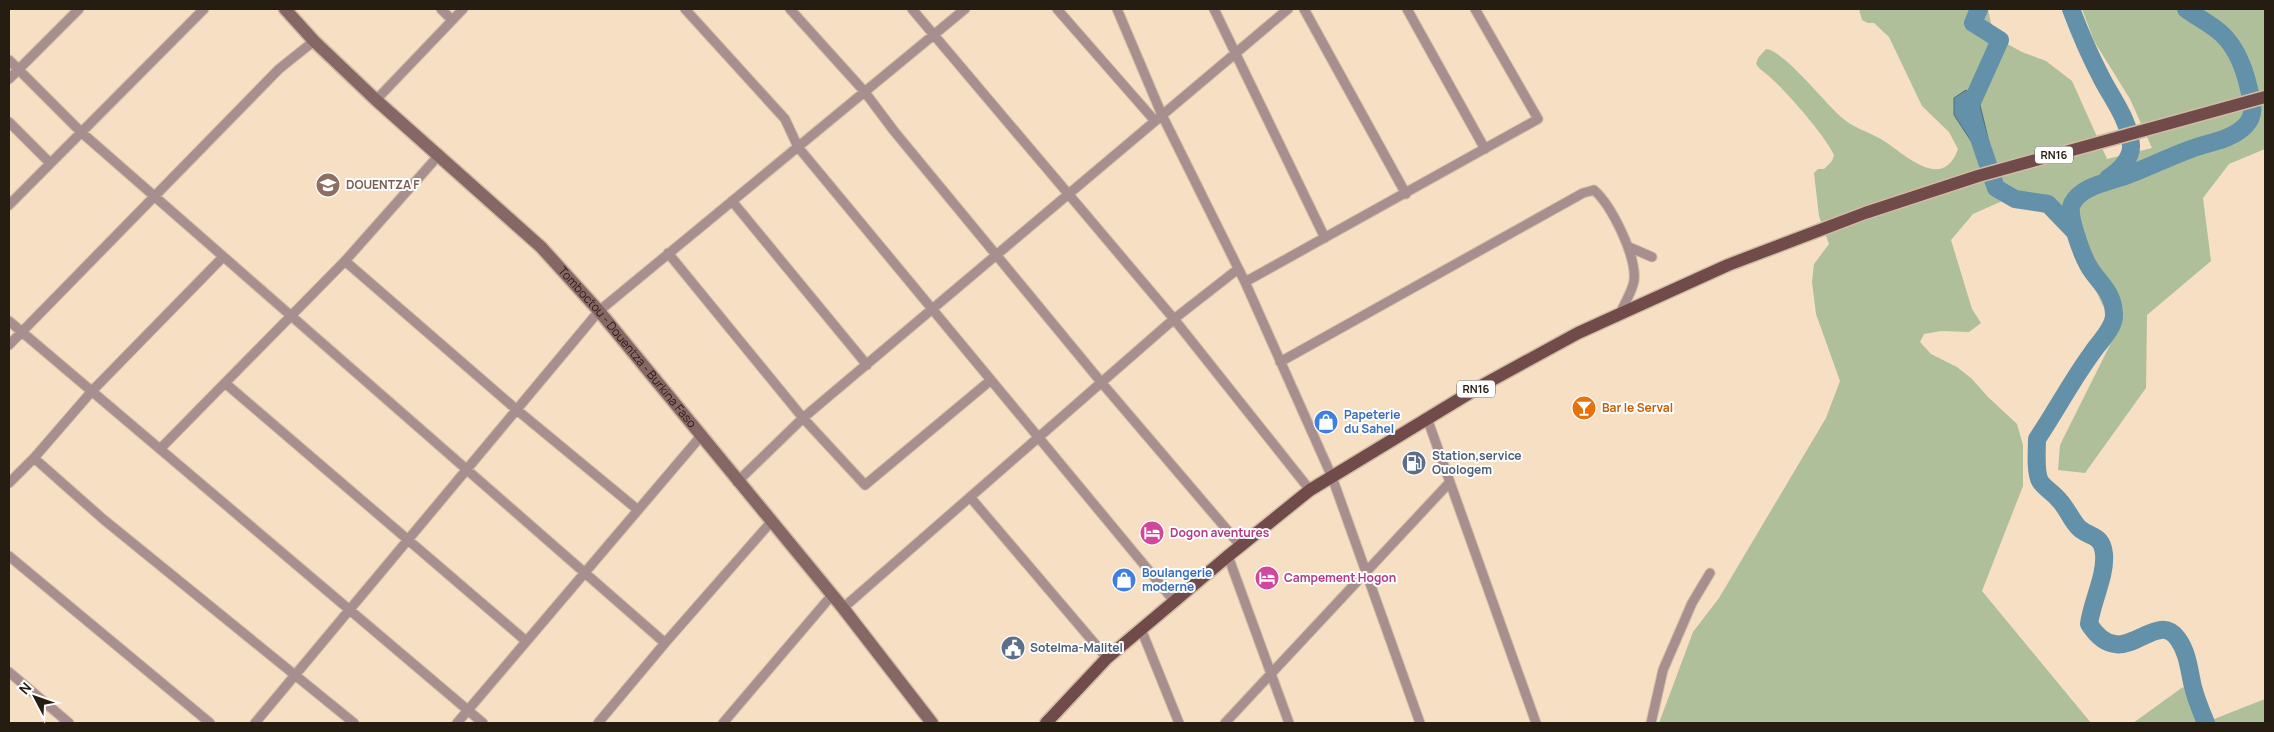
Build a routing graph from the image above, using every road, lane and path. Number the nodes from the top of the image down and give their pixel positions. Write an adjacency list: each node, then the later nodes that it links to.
1 (79, 9): 22 (street)
2 (204, 9): 29 (street)
3 (286, 9): 19 (main road, Tomboctou - Douentza - Burkina Faso)
4 (441, 9): 17 (street)
5 (463, 9): 17 (street)
6 (685, 9): 30 (street)
7 (790, 9): 24 (street)
8 (912, 9): 18 (street)
9 (964, 9): 18 (street)
10 (1057, 9): 27 (street)
11 (1117, 9): 27 (street)
12 (1214, 9): 20 (street)
13 (1288, 9): 20 (street)
14 (1304, 9): 35 (street)
15 (1407, 9): 31 (street)
16 (1475, 9): 31 (street)
17 (451, 19): 26 (street)
18 (934, 34): 24 (street); 34 (street)
19 (314, 42): 26 (main road, Tomboctou - Douentza - Burkina Faso); 36 (street)
20 (1236, 52): 27 (street); 39 (street)
21 (9, 60): 22 (street)
22 (18, 69): 23 (street); 29 (street)
23 (9, 79)
24 (864, 91): 30 (street); 42 (street)
25 (2265, 97): 50 (main road, RN16)
26 (376, 100): 32 (main road, Tomboctou - Douentza - Burkina Faso)
27 (1158, 118): 34 (street); 46 (street)
28 (9, 122): 33 (street)
29 (81, 132): 33 (street); 36 (street)
30 (798, 147): 37 (street); 48 (street)
31 (1485, 150): 35 (street)
32 (439, 155): 45 (street); 49 (main road, Tomboctou - Douentza - Burkina Faso)
33 (50, 163): 38 (street)
34 (1069, 194): 42 (street); 52 (street)
35 (1406, 194): 39 (street)
36 (155, 197): 43 (street); 54 (street)
37 (732, 201): 41 (street); 57 (street)
38 (9, 205)
39 (1324, 238): 47 (street)
40 (1628, 248): 44 (street); 50 (street); 56 (street)
41 (668, 253): 49 (street); 63 (street)
42 (998, 255): 48 (street); 59 (street)
43 (223, 257): 51 (street); 61 (street)
44 (1652, 258)
45 (344, 261): 51 (street); 62 (street)
46 (1238, 269): 47 (street); 52 (street)
47 (1244, 282): 56 (street)
48 (932, 310): 57 (street); 58 (street)
49 (598, 311): 62 (street); 65 (main road, Tomboctou - Douentza - Burkina Faso)
50 (1620, 314): 64 (main road, RN16)
51 (290, 316): 60 (street); 69 (street)
52 (1174, 319): 59 (street); 74 (street)
53 (9, 321): 54 (street)
54 (22, 332): 55 (street); 61 (street)
55 (9, 345)
56 (1280, 362): 70 (street)
57 (867, 365): 63 (street)
58 (991, 380): 63 (street); 66 (street)
59 (1101, 382): 66 (street); 79 (street)
60 (225, 383): 67 (street); 78 (street)
61 (92, 391): 67 (street); 68 (street)
62 (517, 410): 69 (street); 76 (street)
63 (804, 418): 71 (street)
64 (1427, 418): 70 (main road, RN16); 72 (street)
65 (701, 436): 71 (main road, Tomboctou - Douentza - Burkina Faso); 76 (street)
66 (1038, 437): 75 (street); 86 (street)
67 (160, 449): 88 (street)
68 (34, 458): 73 (street); 95 (street)
69 (468, 470): 78 (street); 83 (street)
70 (1332, 477): 74 (main road, RN16); 82 (street)
71 (737, 482): 77 (main road, Tomboctou - Douentza - Burkina Faso)
72 (1450, 482): 82 (street); 111 (street)
73 (9, 484)
74 (1310, 490): 79 (main road, RN16)
75 (970, 497): 87 (street); 92 (street)
76 (638, 510): 83 (street)
77 (772, 522): 85 (main road, Tomboctou - Douentza - Burkina Faso); 91 (street)
78 (409, 540): 88 (street); 90 (street)
79 (1240, 545): 81 (main road, RN16)
80 (9, 556): 98 (street)
81 (1228, 556): 86 (main road, RN16); 94 (street)
82 (1366, 572): 94 (street); 110 (street)
83 (584, 573): 90 (street); 91 (street)
84 (1710, 574): 112 (street)
85 (832, 594): 87 (main road, Tomboctou - Douentza - Burkina Faso); 104 (street)
86 (1174, 601): 89 (main road, RN16)
87 (843, 608): 105 (main road, Tomboctou - Douentza - Burkina Faso)
88 (350, 610): 95 (street); 96 (street)
89 (1141, 630): 92 (main road, RN16); 107 (street)
90 (526, 641): 96 (street)
91 (665, 643): 103 (street)
92 (1107, 658): 106 (main road, RN16)
93 (9, 672): 97 (street)
94 (1271, 674): 108 (street); 109 (street)
95 (295, 675): 99 (street); 100 (street)
96 (468, 710): 101 (street); 102 (street)
97 (69, 723)
98 (210, 723)
99 (255, 723)
100 (354, 723)
101 (456, 723)
102 (483, 723)
103 (598, 723)
104 (723, 723)
105 (932, 723)
106 (1046, 723)
107 (1179, 723)
108 (1225, 723)
109 (1289, 723)
110 (1420, 723)
111 (1536, 723)
112 (1651, 723)

